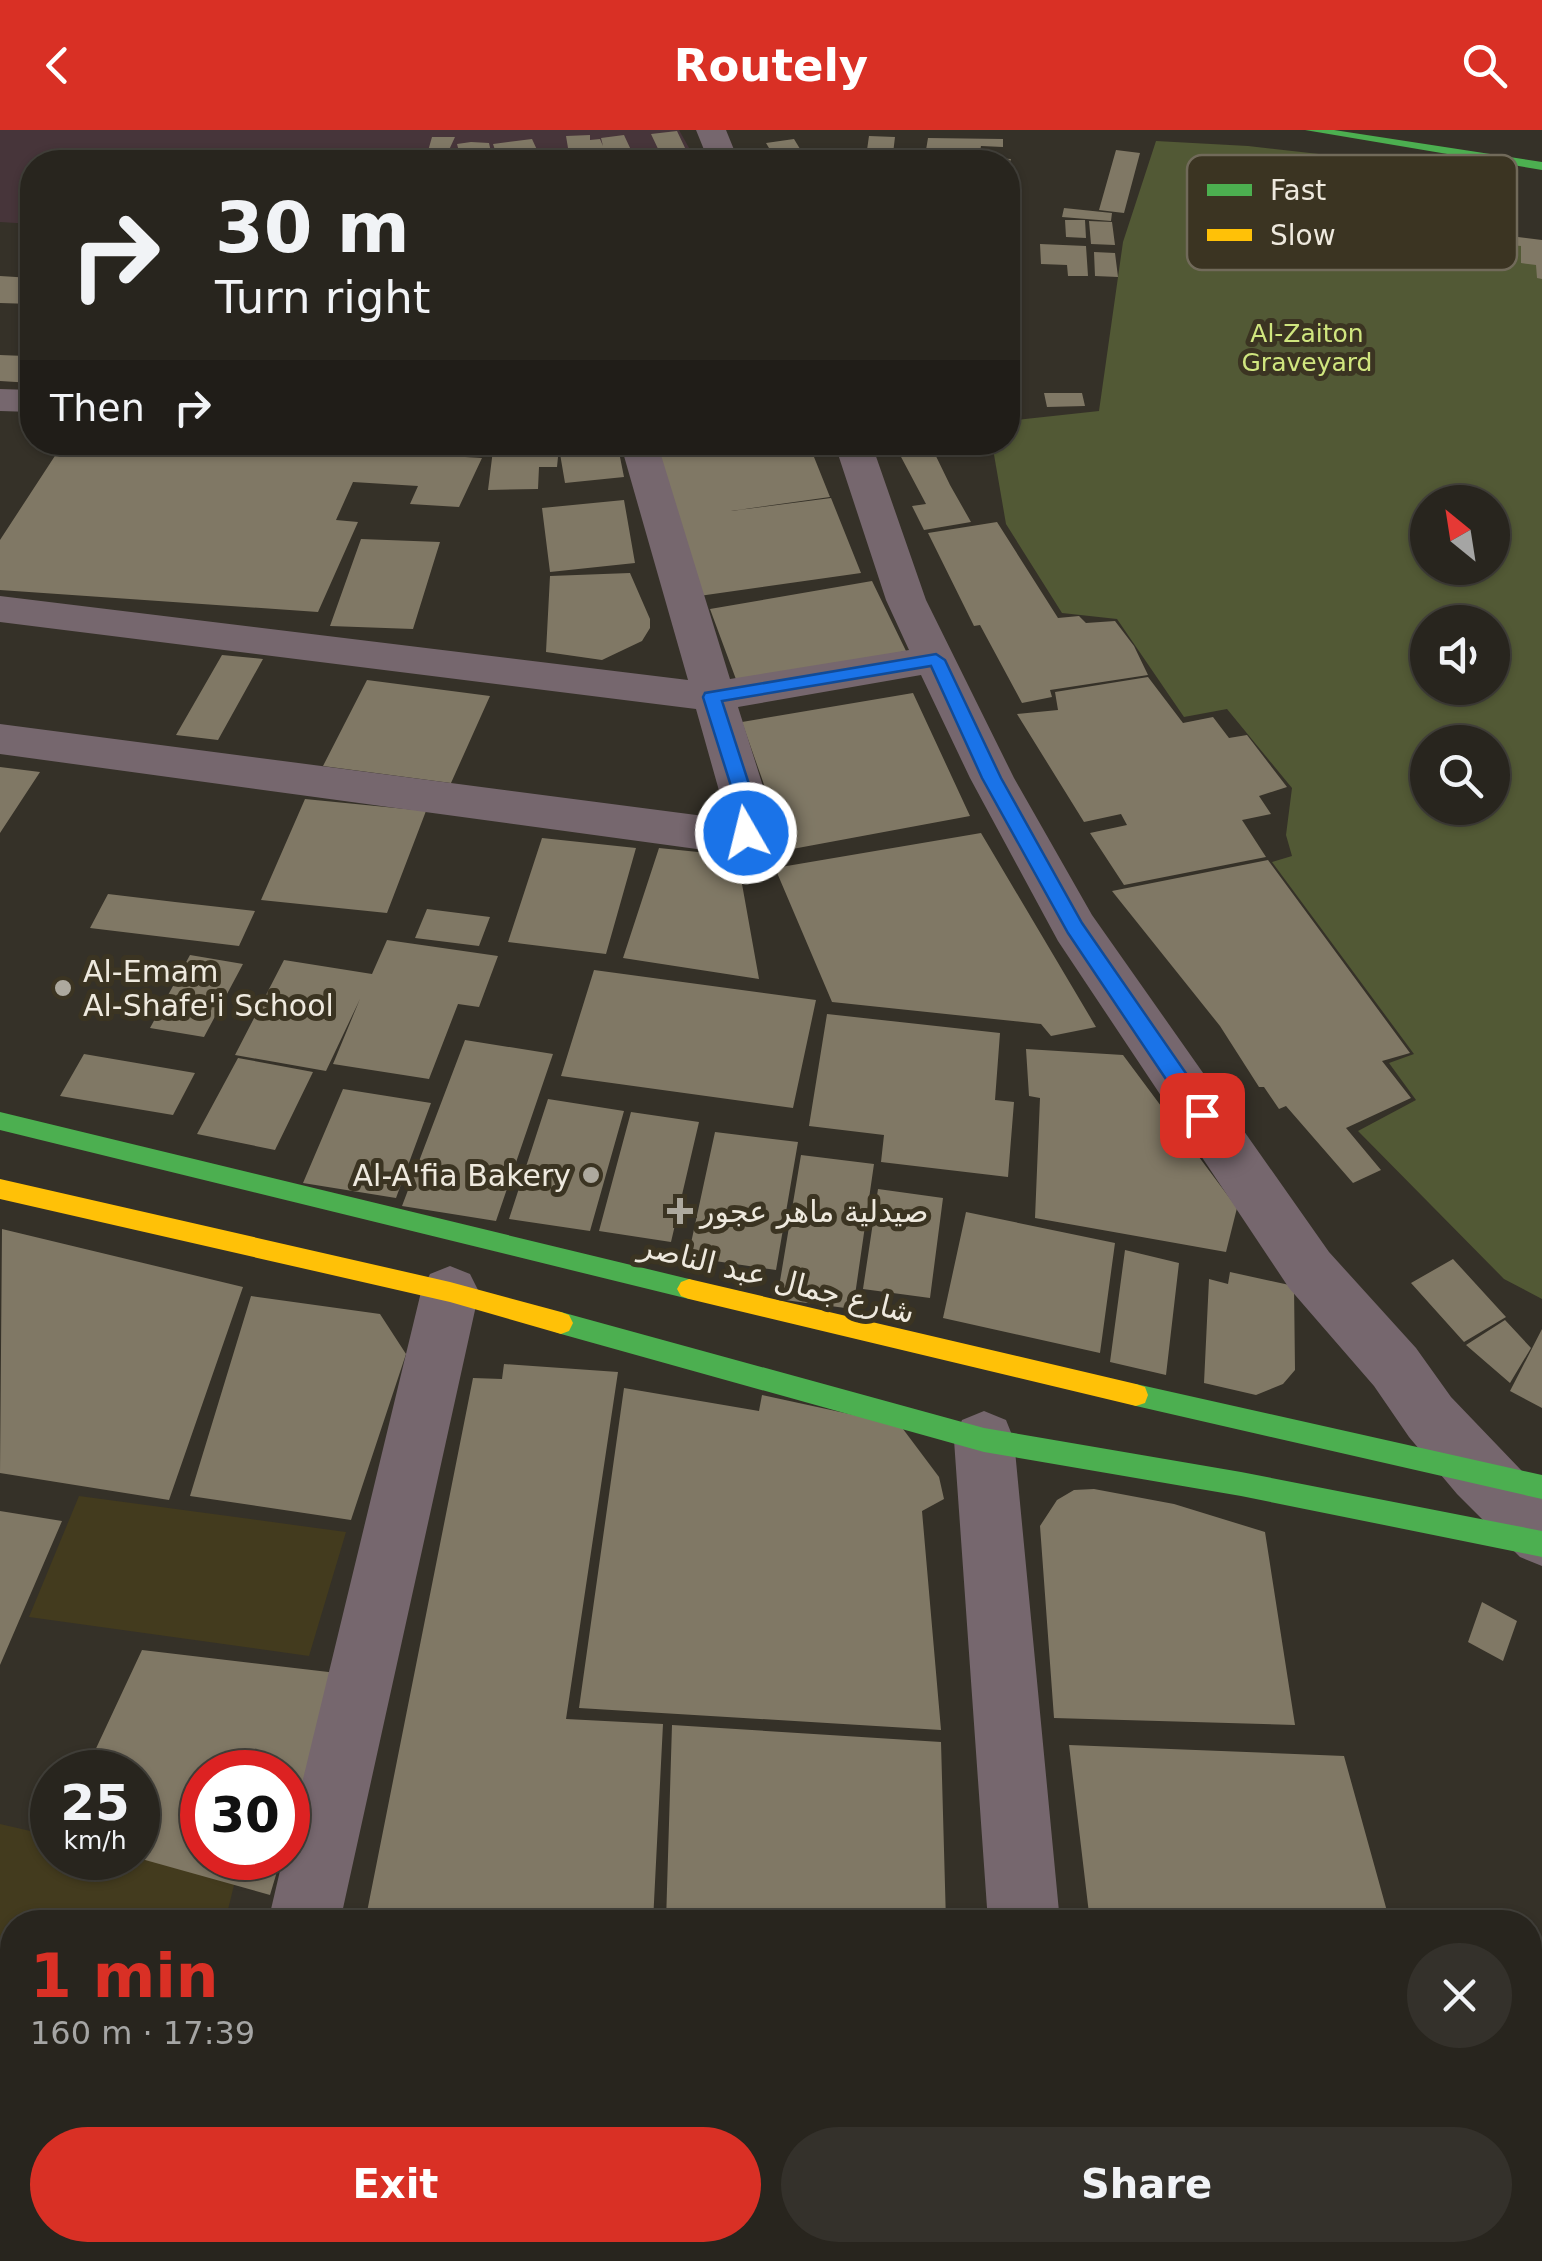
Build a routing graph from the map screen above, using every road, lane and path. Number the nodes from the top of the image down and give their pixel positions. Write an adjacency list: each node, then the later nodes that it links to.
1 (1311, 130): 4 (main road)
2 (1422, 130): 3 (main road)
3 (1542, 145)
4 (1476, 155)
5 (1517, 162): 6 (main road)
6 (1542, 166)
7 (1517, 173): 8 (main road)
8 (1542, 186)
9 (642, 455): 13 (street)
10 (856, 455): 12 (street)
11 (0, 609): 13 (street)
12 (936, 660): 13 (street); 19 (street)
13 (712, 697): 14 (street)
14 (0, 739)
15 (0, 1121): 19 (main road, شارع جمال عبد الناصر)
16 (0, 1189): 17 (main road)
17 (450, 1292): 18 (main road); 23 (street)
18 (984, 1440): 22 (main road); 24 (street)
19 (1479, 1473): 20 (main road, شارع جمال عبد الناصر); 21 (street)
20 (1542, 1487)
21 (1542, 1534)
22 (1542, 1544)
23 (307, 1910)
24 (1023, 1910)

